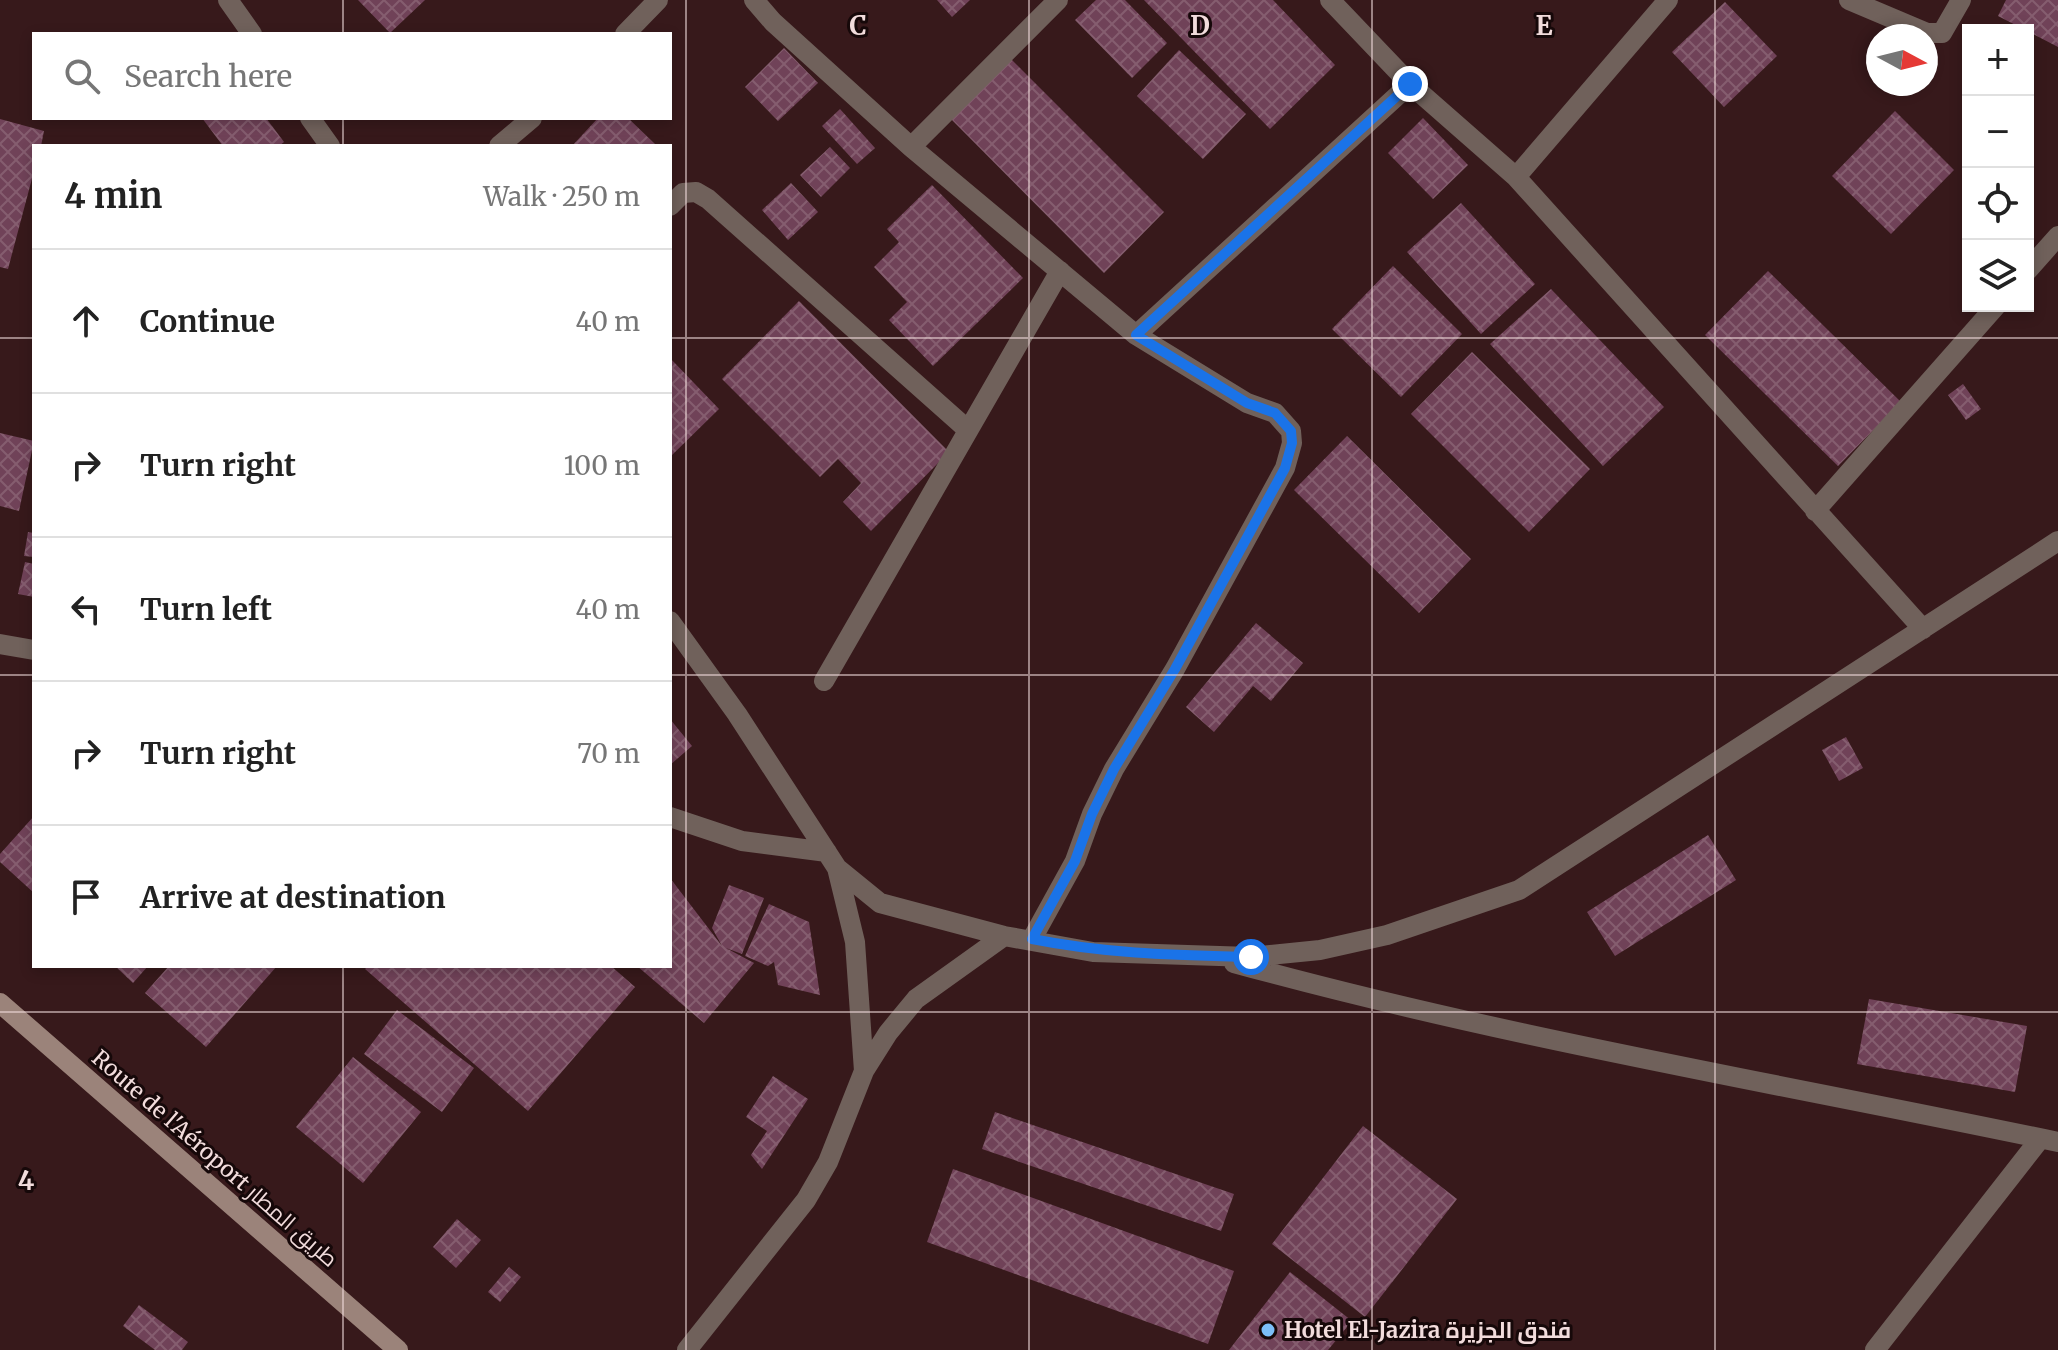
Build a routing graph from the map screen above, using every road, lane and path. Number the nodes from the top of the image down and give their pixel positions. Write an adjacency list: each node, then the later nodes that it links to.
1 (228, 0): 9 (street)
2 (658, 0): 10 (street)
3 (754, 0): 16 (street)
4 (1058, 0): 16 (street)
5 (1330, 0): 11 (street)
6 (1668, 0): 17 (street)
7 (1849, 0): 8 (street)
8 (1961, 0)
9 (251, 32)
10 (627, 32)
11 (1410, 84): 17 (street); 23 (street)
12 (311, 120): 14 (street)
13 (530, 120): 15 (street)
14 (329, 144)
15 (501, 144)
16 (911, 147): 21 (street)
17 (1516, 177): 25 (street)
18 (672, 204): 24 (street)
19 (2058, 236): 20 (street)
20 (2034, 263)
21 (1060, 271): 23 (street); 24 (street)
22 (1991, 312): 25 (street)
23 (1136, 335): 35 (street)
24 (968, 430): 31 (street)
25 (1815, 511): 28 (street)
26 (2058, 541): 28 (street)
27 (672, 624): 33 (street)
28 (1923, 629): 36 (street)
29 (0, 644): 30 (street)
30 (32, 650)
31 (824, 681)
32 (672, 818): 33 (street)
33 (832, 860): 34 (street); 38 (street)
34 (1004, 936): 35 (street); 38 (street)
35 (1032, 939): 36 (street)
36 (1205, 956): 39 (street)
37 (0, 1003): 40 (street, Route de l'Aéroport طريق المطار)
38 (864, 1071): 41 (street)
39 (2049, 1140): 42 (street)
40 (398, 1350)
41 (687, 1350)
42 (1875, 1350)

